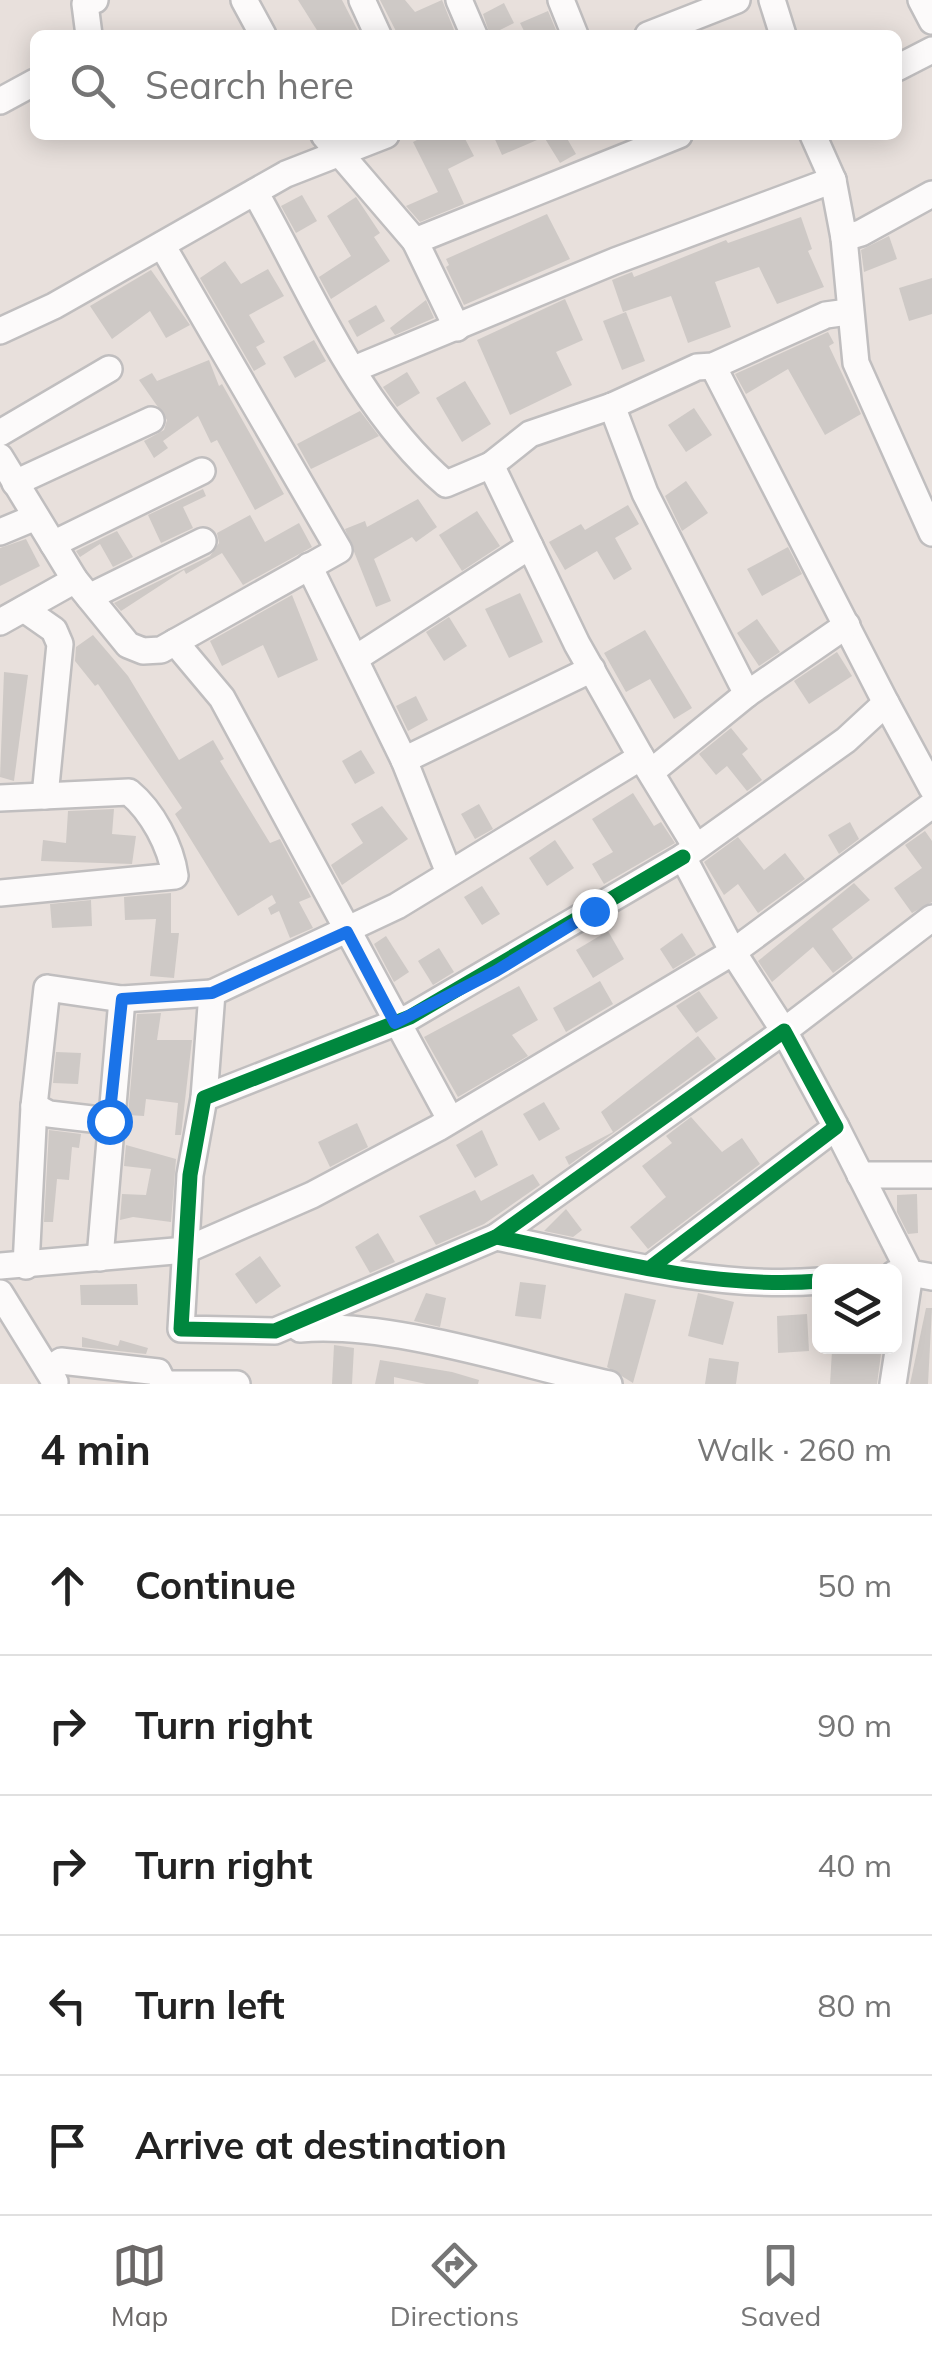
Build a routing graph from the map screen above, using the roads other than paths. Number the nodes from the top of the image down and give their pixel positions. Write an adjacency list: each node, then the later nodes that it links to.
1 (94, 0): 11 (street)
2 (244, 0): 12 (street)
3 (362, 0): 13 (street)
4 (459, 0): 14 (street)
5 (561, 0): 15 (street)
6 (736, 0): 9 (street)
7 (772, 0): 17 (street)
8 (921, 0): 10 (street)
9 (690, 9): 16 (street)
10 (932, 21)
11 (88, 30)
12 (260, 30)
13 (376, 30)
14 (472, 30)
15 (573, 30)
16 (656, 30)
17 (781, 30)
18 (932, 50): 19 (street)
19 (902, 65)
20 (30, 85): 21 (street)
21 (0, 101)
22 (355, 140): 25 (street)
23 (667, 140): 30 (street)
24 (816, 140): 26 (street)
25 (330, 144): 27 (street); 30 (street)
26 (833, 180): 29 (street); 33 (street)
27 (255, 192): 31 (street); 37 (street)
28 (932, 194): 29 (street)
29 (844, 238): 32 (street)
30 (415, 241): 33 (street)
31 (162, 245): 34 (street); 51 (street)
32 (848, 312): 35 (street); 47 (street)
33 (457, 328): 37 (street)
34 (0, 330)
35 (713, 366): 38 (street); 55 (street)
36 (109, 368): 40 (street)
37 (354, 369): 42 (street)
38 (612, 406): 42 (street); 59 (street)
39 (151, 420): 44 (street)
40 (0, 433)
41 (0, 457): 44 (street)
42 (491, 465): 50 (street)
43 (202, 471): 49 (street)
44 (15, 483): 45 (street)
45 (36, 516): 46 (street); 49 (street)
46 (0, 532)
47 (932, 532)
48 (203, 541): 52 (street)
49 (53, 544): 52 (street)
50 (530, 546): 57 (street); 58 (street)
51 (310, 566): 56 (street); 57 (street)
52 (82, 588): 53 (street); 56 (street)
53 (24, 609): 54 (street); 64 (street)
54 (0, 622)
55 (848, 625): 59 (street); 60 (street)
56 (174, 642): 71 (street)
57 (356, 658): 61 (street)
58 (592, 669): 61 (street); 62 (street)
59 (748, 694): 62 (street)
60 (886, 704): 63 (street); 67 (street)
61 (404, 760): 68 (street)
62 (646, 764): 67 (street); 68 (street)
63 (932, 788)
64 (46, 796): 65 (street); 69 (street)
65 (0, 798)
66 (932, 805): 72 (street)
67 (690, 852): 72 (street); 75 (street)
68 (449, 872): 71 (street)
69 (0, 893)
70 (932, 918): 76 (street)
71 (347, 932): 73 (street); 75 (street)
72 (733, 952): 76 (street); 79 (street)
73 (212, 993): 74 (street); 77 (street)
74 (122, 999): 78 (street); 80 (street)
75 (395, 1023): 77 (street); 79 (street)
76 (784, 1031): 81 (street); 84 (street)
77 (204, 1098): 85 (street)
78 (34, 1106): 80 (street); 87 (street)
79 (450, 1120): 85 (street)
80 (109, 1121): 86 (street)
81 (836, 1127): 83 (street); 88 (street)
82 (932, 1174): 83 (street)
83 (860, 1175): 89 (street)
84 (496, 1237): 88 (street); 92 (street)
85 (186, 1250): 86 (street); 92 (street)
86 (100, 1258): 87 (street)
87 (13, 1266)
88 (650, 1268): 90 (street)
89 (912, 1274): 97 (street)
90 (812, 1281)
91 (0, 1292): 93 (street)
92 (275, 1331): 96 (street)
93 (52, 1377): 94 (street)
94 (164, 1383): 95 (street)
95 (237, 1384)
96 (609, 1384)
97 (893, 1384)

